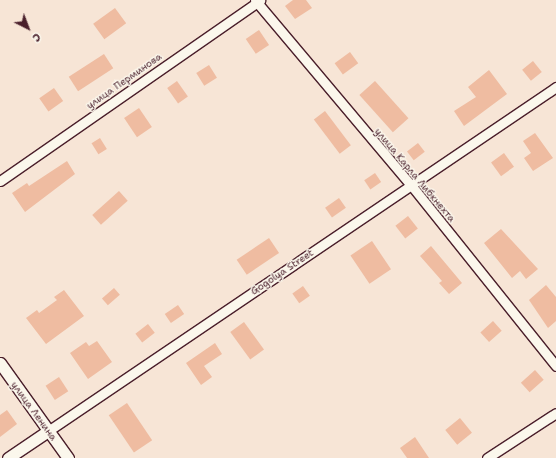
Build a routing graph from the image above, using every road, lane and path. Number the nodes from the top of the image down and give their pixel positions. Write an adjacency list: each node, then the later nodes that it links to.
1 (257, 1): 3 (street, улица Перминова); 4 (street, улица Карла Либкнехта)
2 (556, 87): 4 (street, Gogolya Street)
3 (0, 181)
4 (411, 185): 6 (street, улица Карла Либкнехта); 8 (street, Gogolya Street)
5 (0, 363): 8 (street, улица Ленина)
6 (556, 366)
7 (556, 413): 11 (street)
8 (48, 431): 9 (street, Gogolya Street); 10 (street, улица Ленина)
9 (8, 458)
10 (68, 458)
11 (487, 458)

